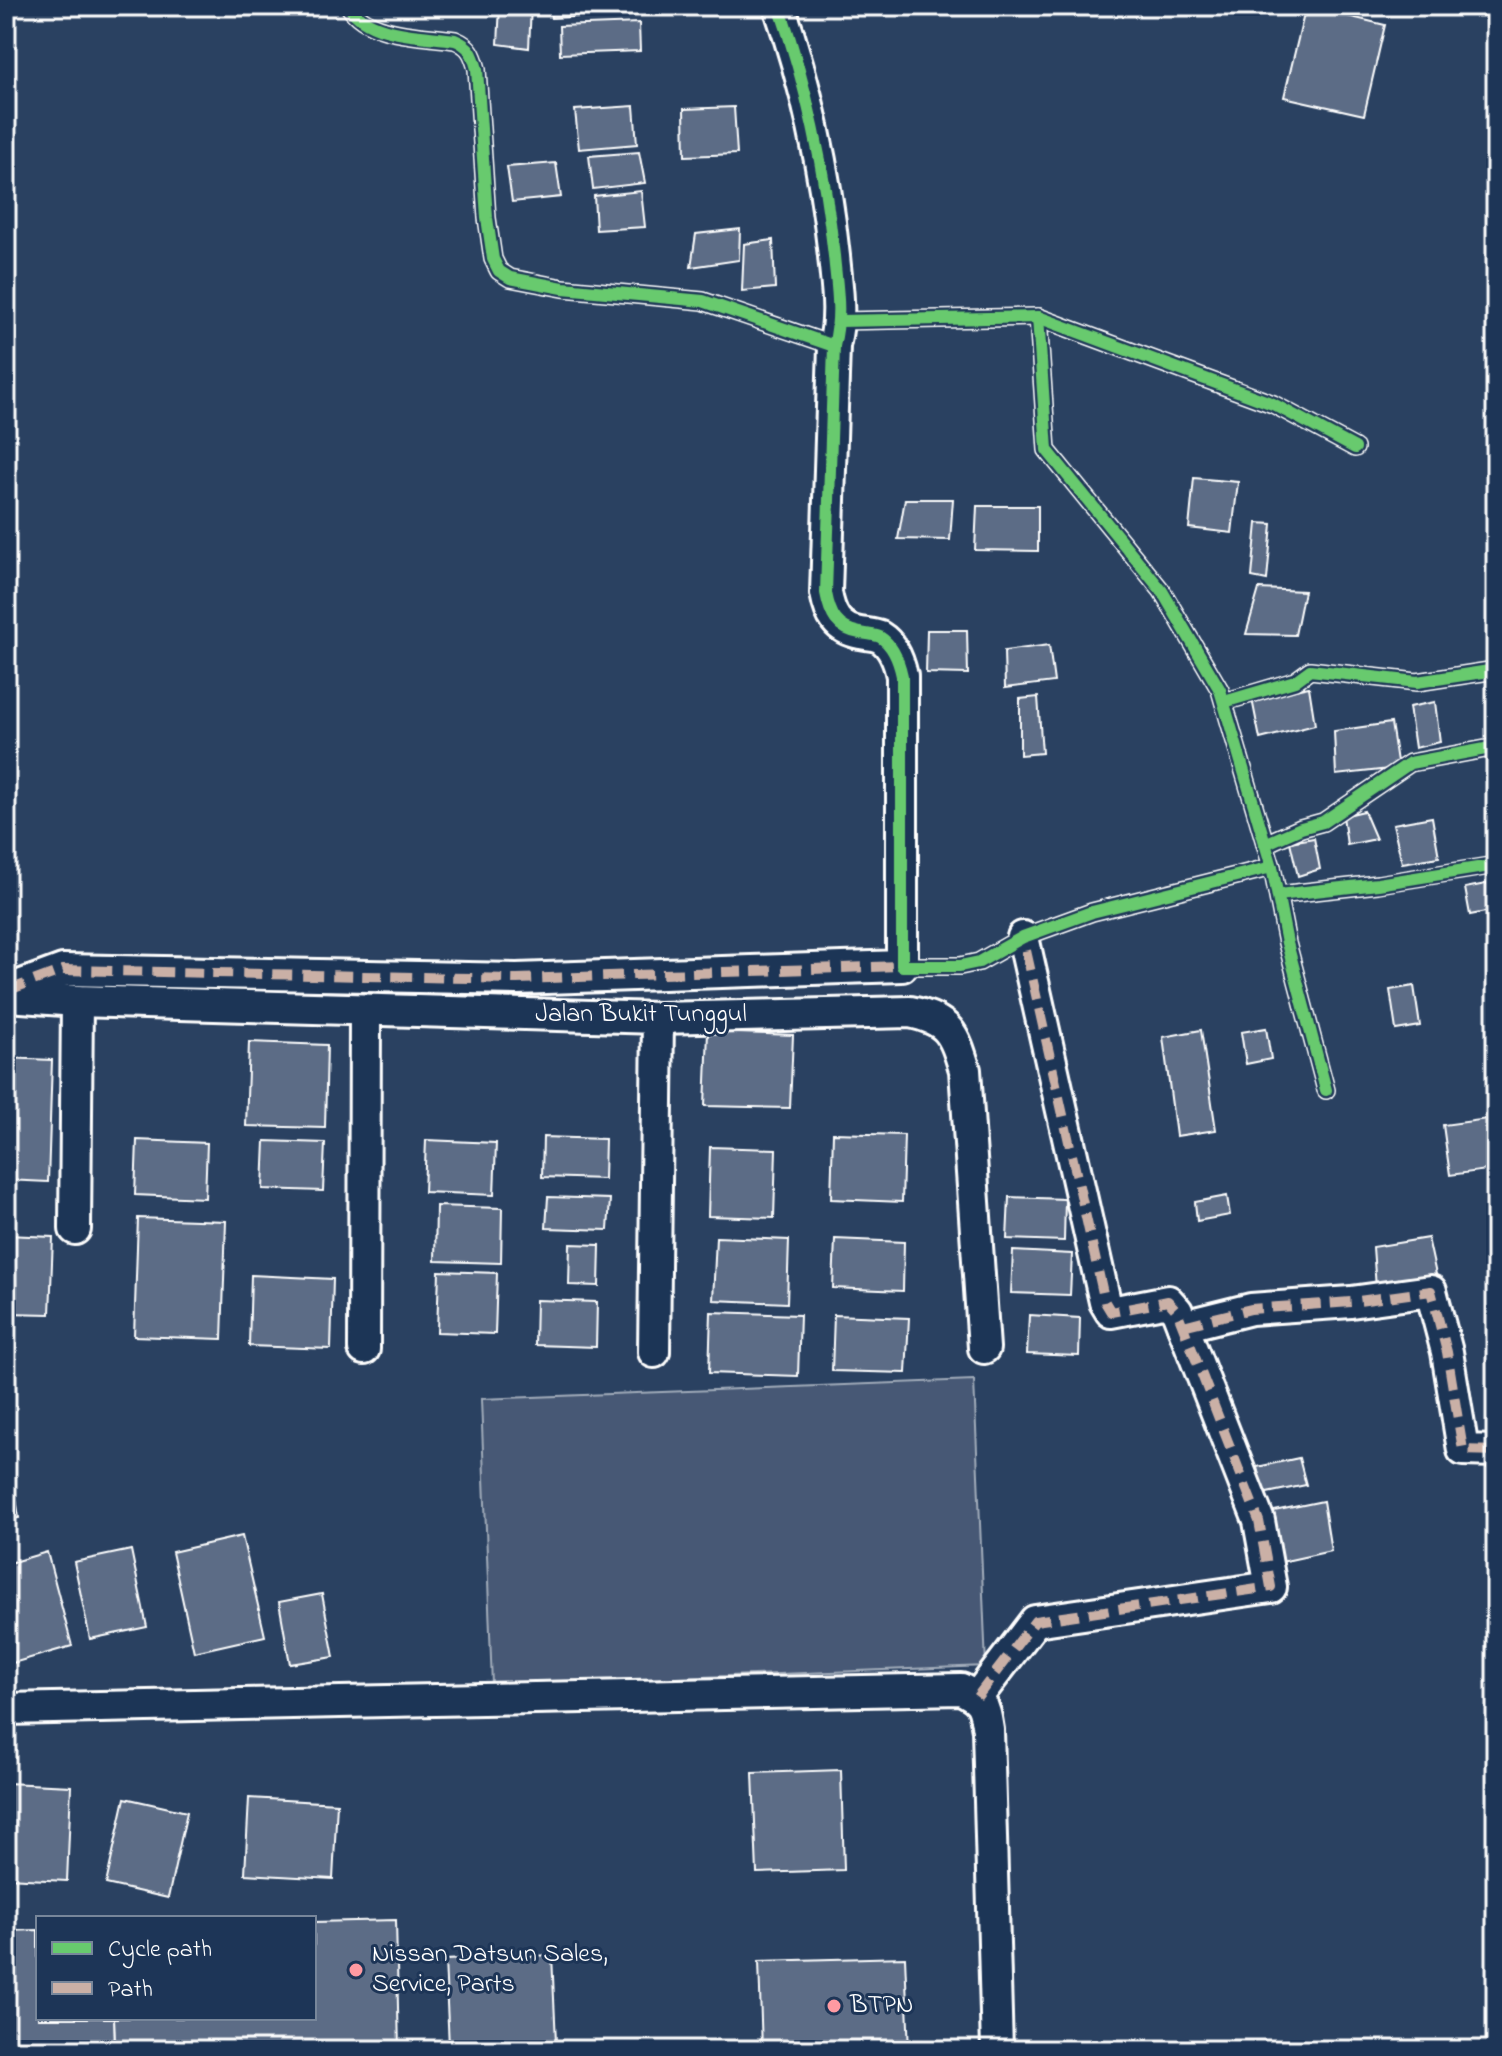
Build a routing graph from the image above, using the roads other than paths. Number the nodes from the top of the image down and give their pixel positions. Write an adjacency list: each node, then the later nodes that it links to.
1 (349, 6): 4 (lane)
2 (779, 6): 4 (street)
3 (1038, 317): 4 (lane); 5 (lane); 7 (lane)
4 (837, 334): 14 (street)
5 (1355, 448)
6 (1496, 670): 7 (lane)
7 (1224, 702): 9 (lane)
8 (1496, 747): 9 (lane)
9 (1265, 844): 11 (lane)
10 (1496, 865): 12 (lane)
11 (1272, 867): 12 (lane); 13 (lane)
12 (1278, 895): 19 (lane)
13 (1023, 937): 14 (lane); 21 (street)
14 (902, 966): 15 (street)
15 (6, 993): 16 (street, Jalan Bukit Tunggul)
16 (77, 1001): 17 (street, Jalan Bukit Tunggul); 20 (street)
17 (365, 1010): 18 (street, Jalan Bukit Tunggul); 23 (street)
18 (658, 1018): 22 (street, Jalan Bukit Tunggul); 24 (street)
19 (1326, 1090)
20 (75, 1229)
21 (1183, 1326): 25 (street); 26 (street)
22 (984, 1348)
23 (364, 1349)
24 (654, 1352)
25 (1496, 1451)
26 (977, 1697): 27 (street); 28 (street)
27 (6, 1709)
28 (997, 2050)

